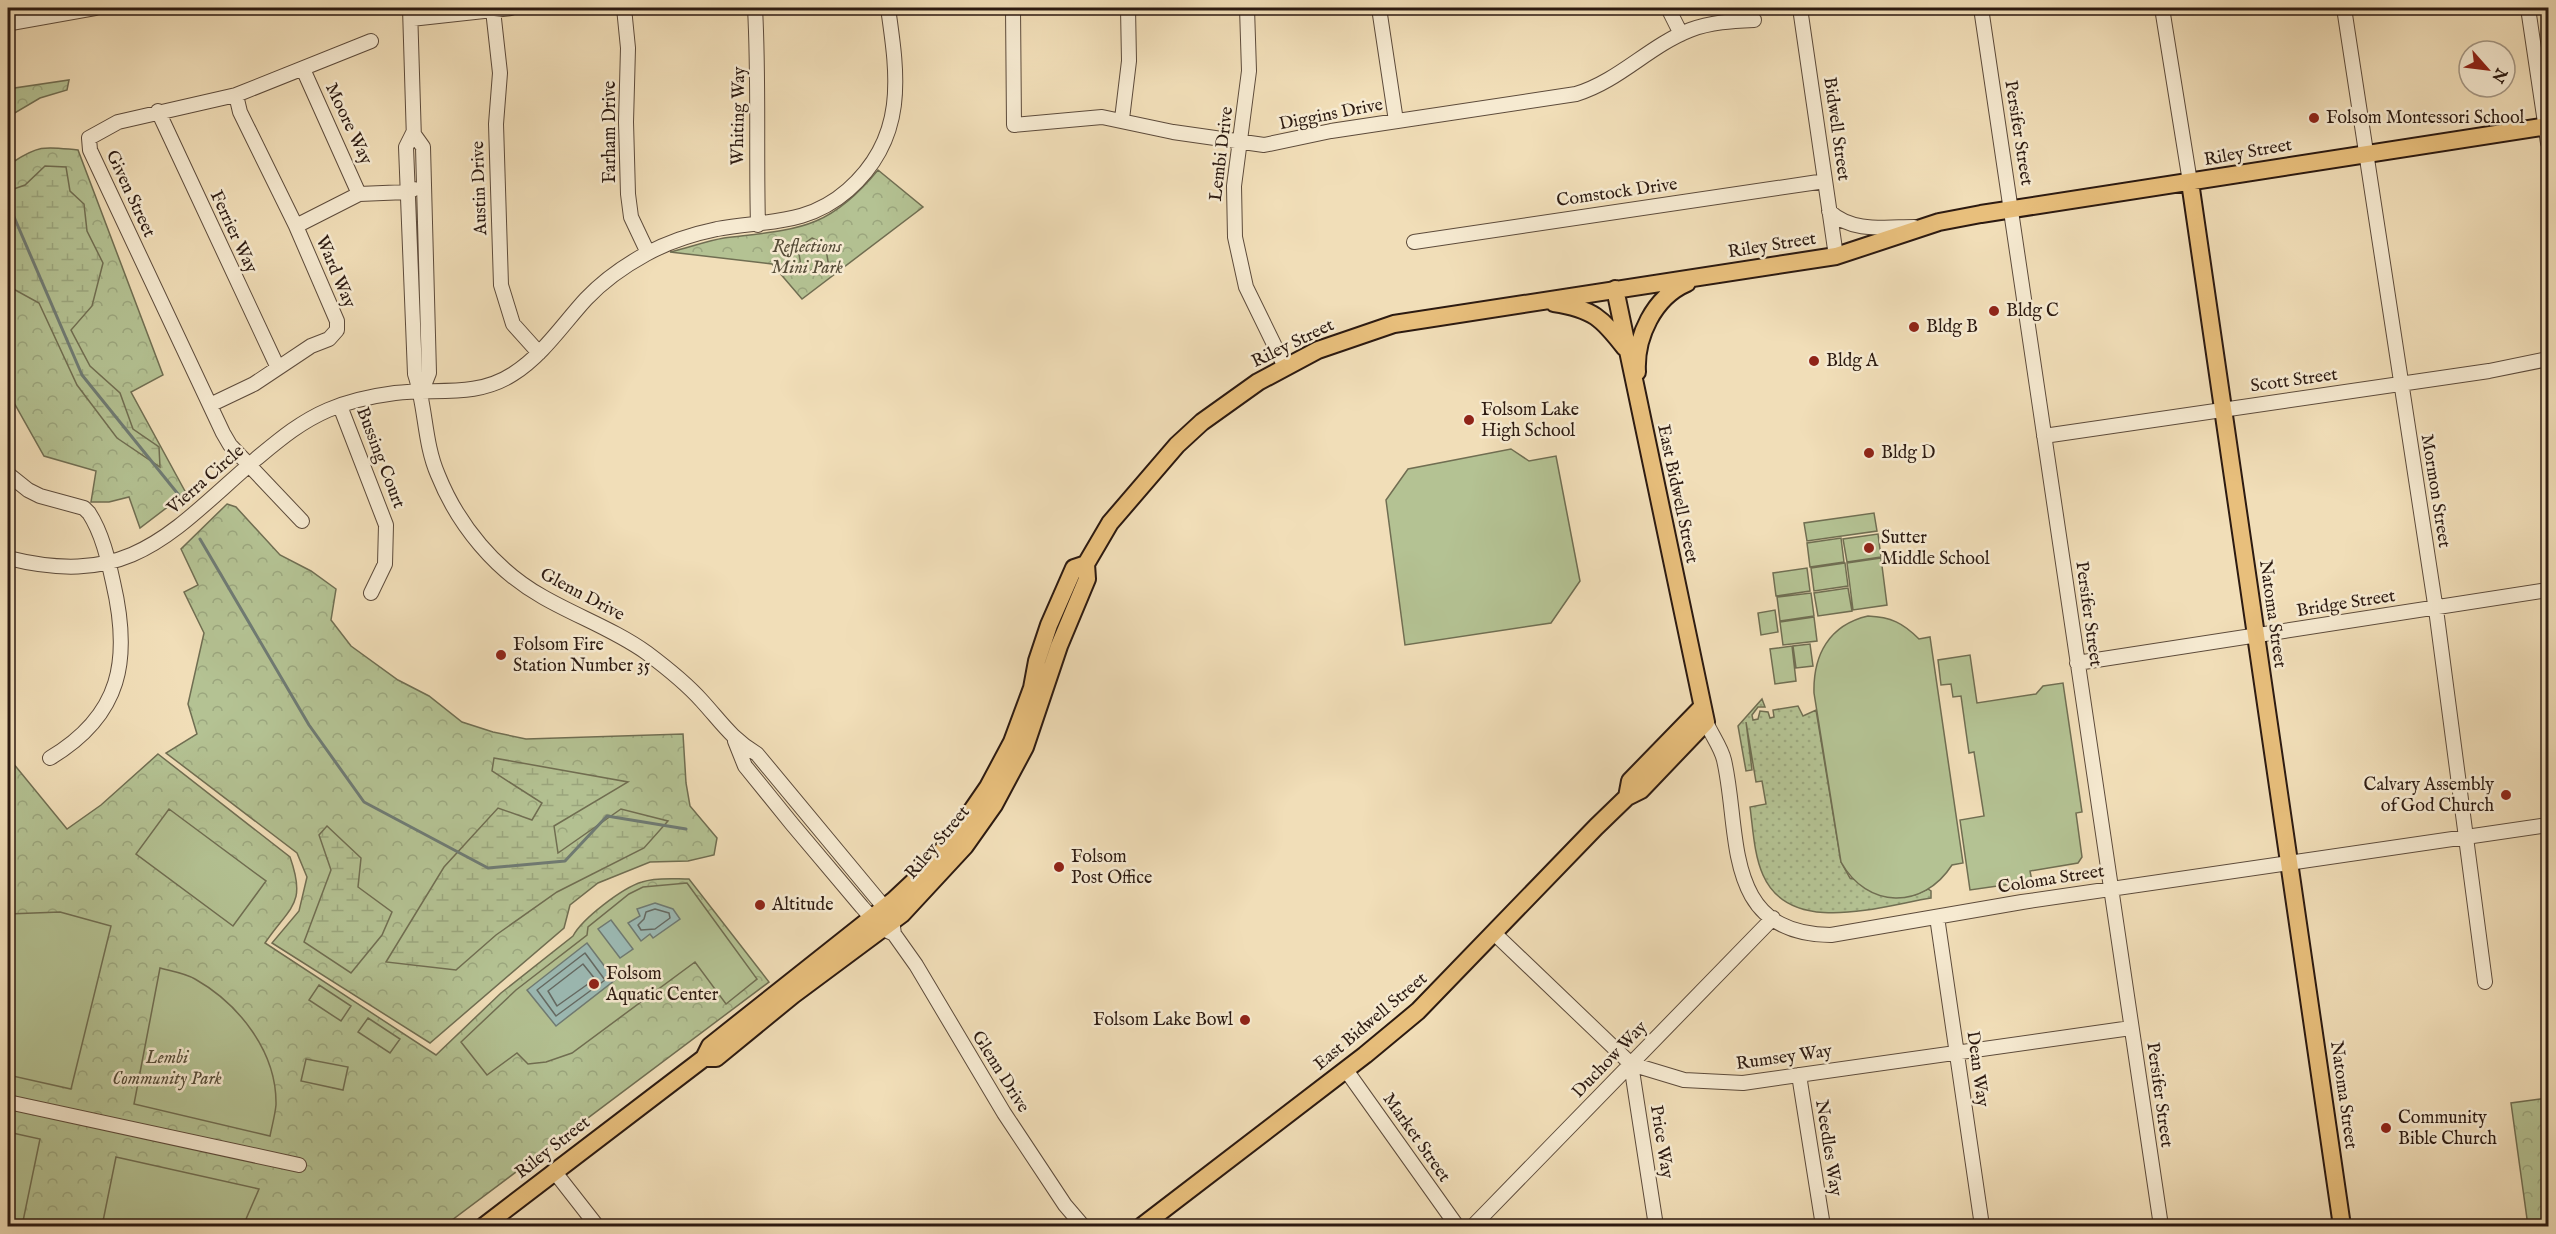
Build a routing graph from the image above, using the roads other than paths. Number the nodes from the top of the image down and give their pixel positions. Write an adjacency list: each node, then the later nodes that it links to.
1 (95, 8): 16 (street)
2 (511, 8): 17 (street)
3 (624, 8): 42 (street, Farham Drive)
4 (755, 8): 38 (street, Whiting Way)
5 (888, 8): 38 (street, Vierra Circle)
6 (1013, 8): 26 (street, Diggins Drive)
7 (1128, 8): 26 (street)
8 (1247, 8): 30 (street, Lembi Drive)
9 (1379, 8): 27 (street)
10 (1668, 8): 21 (street)
11 (1800, 8): 32 (street, Bidwell Street)
12 (1981, 8): 36 (street, Persifer Street)
13 (2162, 8): 33 (street, Natoma Street)
14 (2344, 8): 31 (street, Mormon Street)
15 (2528, 8): 28 (street)
16 (76, 9): 20 (street)
17 (493, 10): 18 (street); 48 (street, Austin Drive)
18 (411, 13): 29 (street, Glenn Drive)
19 (1754, 20): 21 (street, Diggins Drive)
20 (10, 22)
21 (1681, 34): 27 (street, Diggins Drive)
22 (371, 40): 23 (street, Given Street)
23 (303, 69): 24 (street, Given Street); 35 (street, Moore Way)
24 (236, 95): 25 (street, Given Street); 39 (street, Ward Way)
25 (158, 111): 51 (street, Ferrier Way); 55 (street, Given Street)
26 (1122, 119): 30 (street, Diggins Drive)
27 (1396, 121): 30 (street, Diggins Drive)
28 (2548, 132): 31 (main road, Riley Street)
29 (413, 133): 34 (street); 53 (street, Glenn Drive)
30 (1241, 143): 50 (street, Lembi Drive)
31 (2364, 154): 33 (main road, Riley Street); 52 (street, Mormon Street)
32 (1825, 181): 37 (street, Bidwell Street); 41 (street, Comstock Drive)
33 (2190, 182): 36 (main road, Riley Street); 57 (main road, Natoma Street)
34 (406, 192): 35 (street); 53 (street, Glenn Drive)
35 (359, 194): 39 (street)
36 (2012, 208): 40 (main road, Riley Street); 58 (street, Persifer Street)
37 (1829, 211): 40 (street); 43 (street, Bidwell Street)
38 (758, 225): 42 (street, Vierra Circle)
39 (296, 226): 51 (street, Ward Way)
40 (1923, 227): 43 (main road, Riley Street)
41 (1414, 242)
42 (648, 253): 48 (street, Vierra Circle)
43 (1836, 256): 44 (main road, Riley Street)
44 (1716, 274): 45 (main road, Riley Street); 54 (main road)
45 (1615, 290): 46 (main road, Riley Street); 47 (main road, East Bidwell Street)
46 (1541, 301): 47 (main road); 50 (main road, Riley Street)
47 (1628, 351): 54 (main road, East Bidwell Street)
48 (539, 353): 53 (street, Vierra Circle)
49 (2548, 359): 52 (street, Scott Street)
50 (1285, 367): 64 (main road, Riley Street)
51 (278, 368): 55 (street, Ward Way)
52 (2400, 384): 57 (street, Scott Street); 68 (street, Mormon Street)
53 (421, 393): 56 (street, Vierra Circle); 73 (street, Glenn Drive)
54 (1638, 400): 72 (main road, East Bidwell Street)
55 (210, 405): 59 (street, Given Street)
56 (340, 405): 59 (street, Vierra Circle); 67 (street, Bussing Court)
57 (2222, 410): 58 (street, Scott Street); 69 (main road, Natoma Street)
58 (2044, 436): 70 (street, Persifer Street)
59 (249, 465): 61 (street, Given Street); 63 (street, Vierra Circle)
60 (8, 474): 63 (street)
61 (302, 521)
62 (8, 558): 63 (street, Vierra Circle)
63 (108, 562): 74 (street)
64 (1086, 564): 65 (main road, Riley Street); 71 (main road, Riley Street)
65 (1064, 590): 71 (main road); 83 (main road, Riley Street)
66 (2548, 590): 68 (street, Bridge Street)
67 (371, 593)
68 (2435, 607): 69 (street, Bridge Street); 78 (street, Mormon Street)
69 (2255, 636): 70 (street, Bridge Street); 79 (main road, Natoma Street)
70 (2077, 663): 80 (street, Persifer Street)
71 (1050, 676): 83 (main road, Riley Street)
72 (1704, 715): 82 (street, Coloma Street); 84 (main road, East Bidwell Street)
73 (735, 741): 75 (street, Glenn Drive); 76 (street, Glenn Drive)
74 (50, 758)
75 (745, 766): 76 (street); 83 (street, Glenn Drive)
76 (794, 800): 83 (street, Glenn Drive)
77 (2548, 825): 78 (street, Coloma Street)
78 (2466, 837): 79 (street, Coloma Street); 85 (street, Mormon Street)
79 (2289, 863): 80 (street, Coloma Street); 104 (main road, Natoma Street)
80 (2111, 889): 81 (street, Coloma Street); 86 (street, Persifer Street)
81 (1937, 917): 82 (street, Coloma Street); 87 (street, Dean Way)
82 (1773, 918): 88 (street, Duchow Way)
83 (884, 921): 93 (main road, Riley Street); 96 (street, Glenn Drive)
84 (1494, 933): 88 (street, Rumsey Way); 89 (main road, East Bidwell Street)
85 (2485, 982)
86 (2131, 1028): 87 (street, Rumsey Way); 103 (street, Persifer Street)
87 (1956, 1054): 90 (street, Rumsey Way); 102 (street, Dean Way)
88 (1631, 1064): 90 (street, Rumsey Way); 99 (street, Duchow Way); 100 (street, Price Way)
89 (1346, 1070): 97 (main road, East Bidwell Street); 98 (street, Market Street)
90 (1798, 1076): 101 (street, Needles Way)
91 (8, 1102): 92 (street)
92 (299, 1166)
93 (554, 1171): 94 (main road, Riley Street); 95 (street)
94 (484, 1227)
95 (597, 1227)
96 (1083, 1227)
97 (1142, 1227)
98 (1456, 1227)
99 (1473, 1227)
100 (1656, 1227)
101 (1823, 1227)
102 (1982, 1227)
103 (2160, 1227)
104 (2342, 1227)

